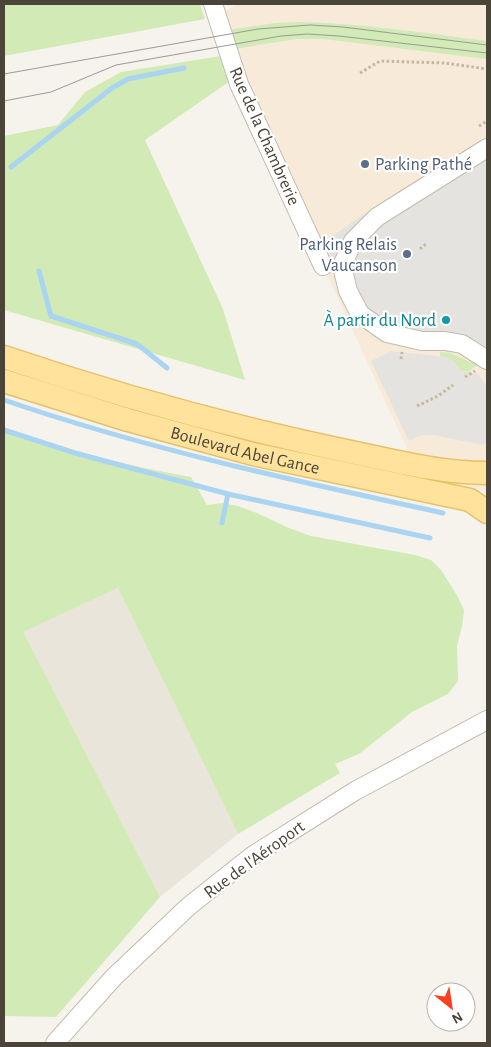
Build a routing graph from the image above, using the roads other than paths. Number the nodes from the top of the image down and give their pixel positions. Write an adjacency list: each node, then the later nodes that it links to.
1 (212, 4): 3 (street, Rue de la Chambrerie)
2 (487, 148): 5 (street)
3 (323, 266)
4 (4, 357): 7 (main road, Boulevard Abel Gance)
5 (487, 360)
6 (4, 381): 8 (main road, Boulevard Abel Gance)
7 (487, 473)
8 (487, 512)
9 (487, 720): 10 (street, Rue de l'Aéroport)
10 (55, 1043)

